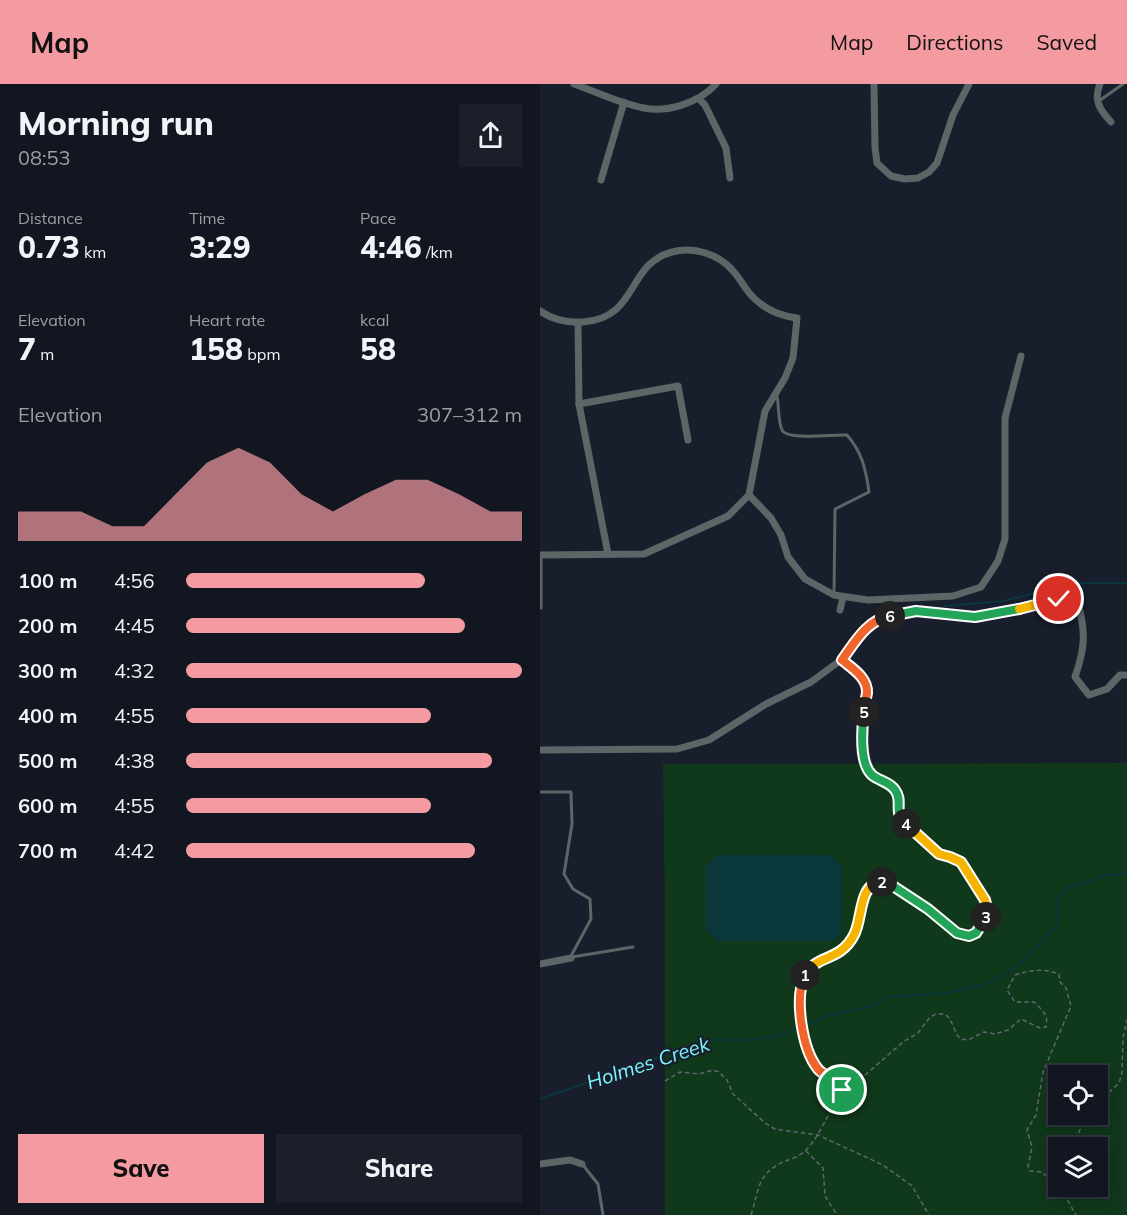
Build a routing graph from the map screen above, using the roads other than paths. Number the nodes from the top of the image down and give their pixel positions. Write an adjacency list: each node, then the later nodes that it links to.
1 (574, 84): 8 (street)
2 (716, 84): 7 (street)
3 (874, 84): 4 (street)
4 (969, 84)
5 (1100, 84): 9 (street)
6 (1123, 84): 9 (lane)
7 (699, 99): 8 (street); 11 (street)
8 (624, 102): 12 (street)
9 (1098, 102): 10 (street)
10 (1111, 122)
11 (730, 178)
12 (601, 180)
13 (540, 311): 14 (street)
14 (578, 322): 16 (street); 17 (street)
15 (1021, 356): 23 (street)
16 (777, 390): 19 (street); 22 (lane)
17 (579, 404): 18 (street); 20 (street)
18 (688, 440)
19 (749, 495): 20 (street); 22 (street)
20 (608, 554): 21 (street)
21 (540, 555): 24 (lane)
22 (834, 596): 23 (street)
23 (843, 597): 25 (street)
24 (541, 608)
25 (840, 610)
26 (842, 660): 27 (street); 28 (street); 33 (lane)
27 (1127, 675)
28 (540, 750)
29 (540, 792): 31 (lane)
30 (633, 947): 31 (lane)
31 (571, 958): 32 (street)
32 (540, 964)
33 (841, 1096)
34 (540, 1164): 35 (street)
35 (582, 1164): 36 (lane)
36 (603, 1215)

